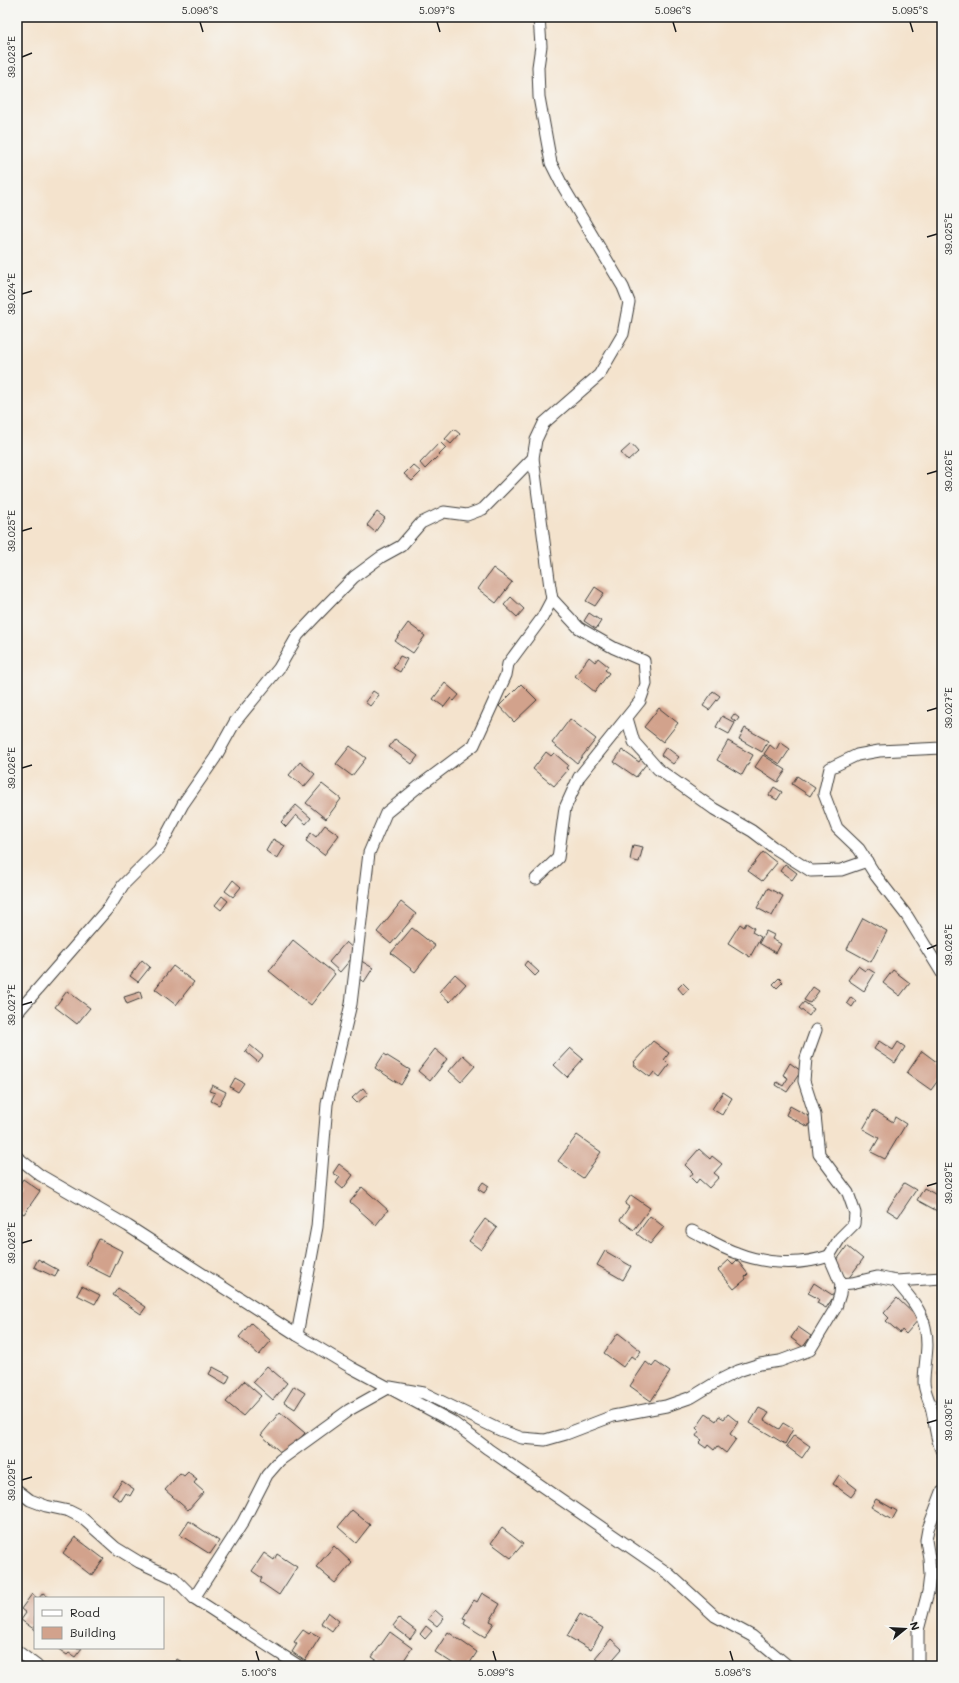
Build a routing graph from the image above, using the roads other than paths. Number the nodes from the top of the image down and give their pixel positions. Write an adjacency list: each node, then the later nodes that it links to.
1 (539, 17): 2 (street)
2 (533, 458): 3 (street); 9 (street)
3 (552, 599): 4 (street); 17 (street)
4 (627, 718): 6 (street); 7 (street)
5 (942, 748): 6 (street)
6 (867, 861): 8 (street)
7 (536, 879)
8 (942, 972)
9 (17, 1013)
10 (816, 1030): 13 (street)
11 (17, 1157): 17 (street)
12 (692, 1231): 13 (street)
13 (828, 1256): 16 (street)
14 (942, 1278): 15 (street)
15 (896, 1281): 16 (street); 19 (street)
16 (841, 1284): 18 (street)
17 (297, 1335): 18 (street)
18 (390, 1387): 22 (street); 26 (street)
19 (942, 1452)
20 (17, 1490): 22 (street)
21 (942, 1492): 27 (street)
22 (194, 1598): 25 (street)
23 (17, 1651): 24 (street)
24 (37, 1666)
25 (299, 1666)
26 (788, 1666)
27 (918, 1666)

